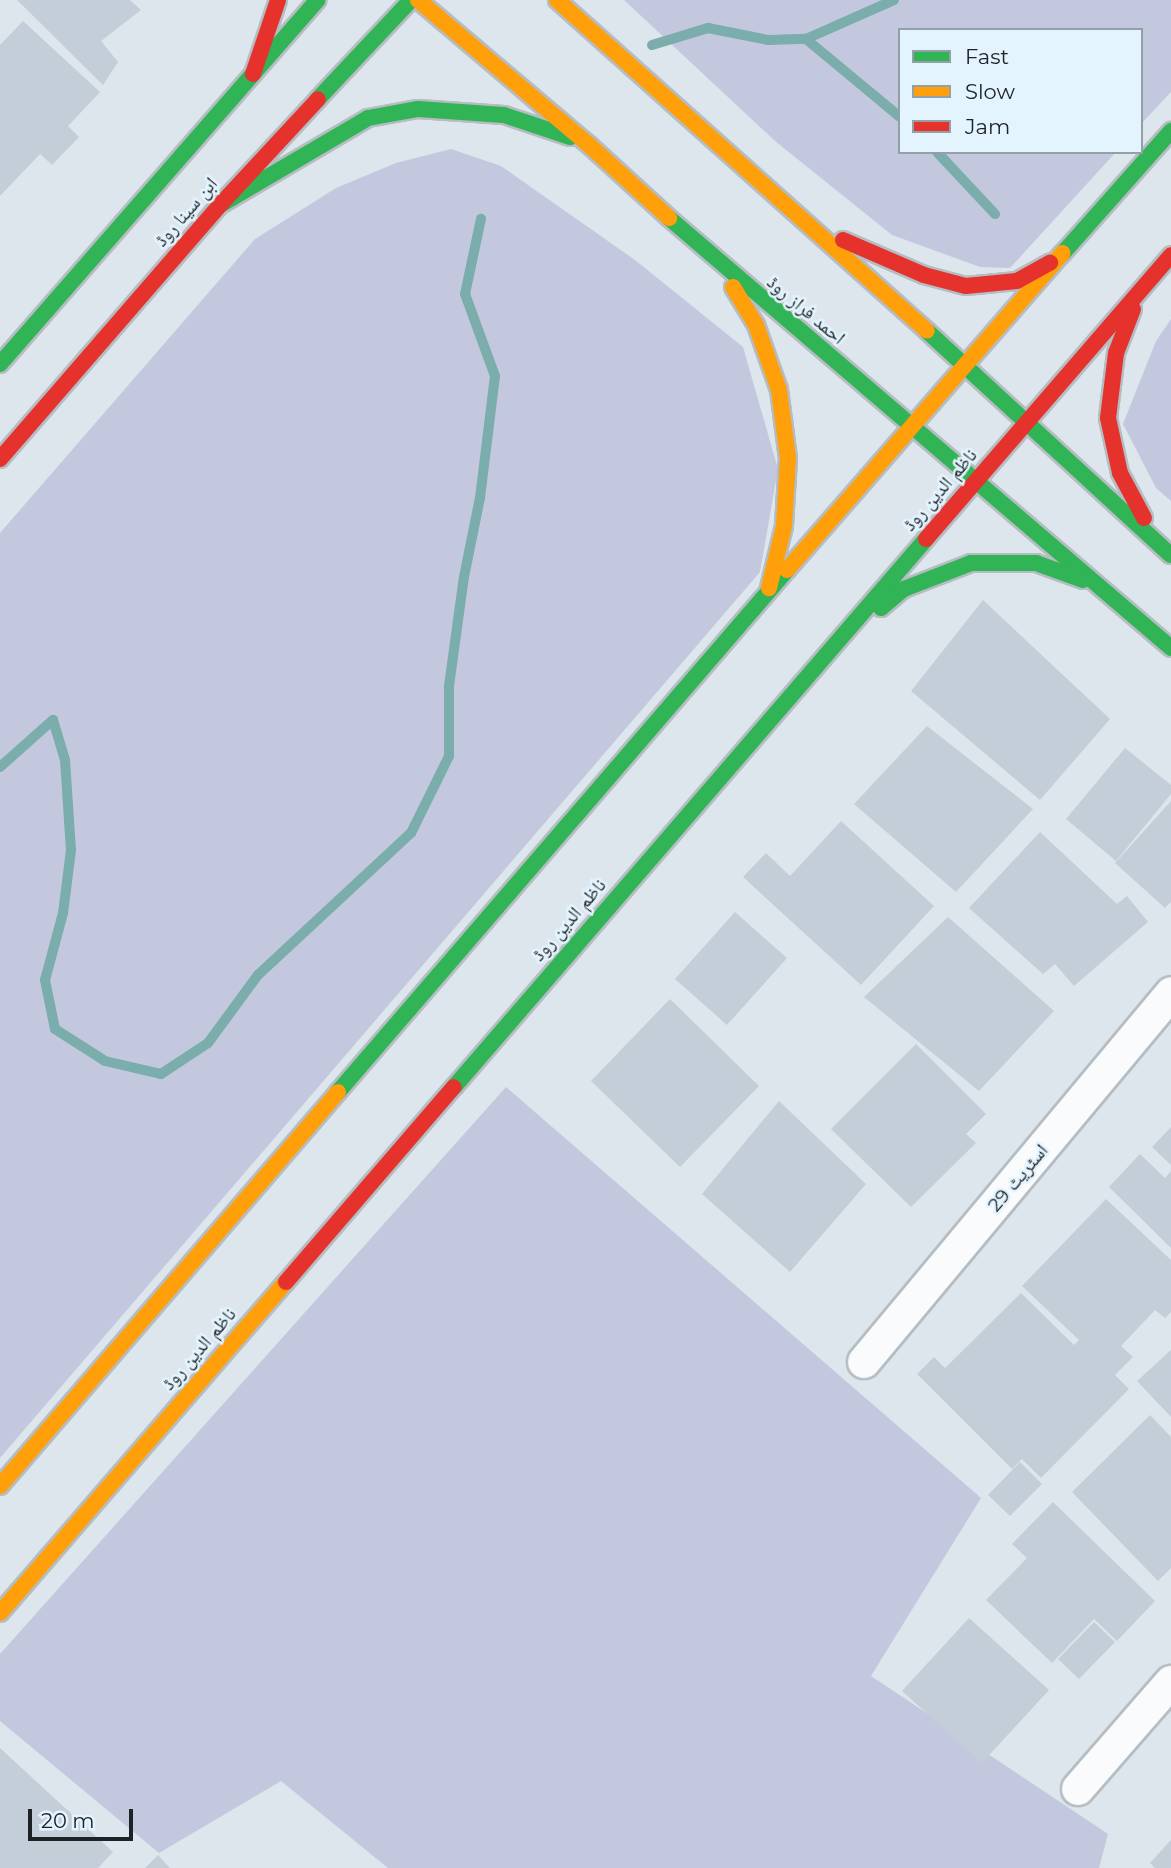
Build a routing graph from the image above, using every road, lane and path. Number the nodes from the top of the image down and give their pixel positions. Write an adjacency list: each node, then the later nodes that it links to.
1 (278, 0): 8 (main road)
2 (317, 0): 8 (main road, ابن سینا روڈ)
3 (411, 0): 11 (main road, ابن سینا روڈ)
4 (418, 0): 10 (main road, احمد فراز روڈ)
5 (557, 0): 7 (main road)
6 (596, 13): 7 (main road)
7 (622, 57): 12 (main road)
8 (253, 74): 17 (main road, ابن سینا روڈ)
9 (1171, 131): 14 (main road)
10 (588, 144): 11 (main road); 15 (main road, احمد فراز روڈ)
11 (220, 205): 21 (main road, ابن سینا روڈ)
12 (813, 226): 14 (main road); 18 (main road)
13 (1171, 255): 16 (main road, ناظم الدین روڈ)
14 (1062, 257): 18 (main road)
15 (721, 266): 20 (main road, احمد فراز روڈ); 26 (main road)
16 (1142, 288): 19 (main road, ناظم الدین روڈ); 23 (main road)
17 (0, 365)
18 (964, 366): 19 (main road); 20 (main road)
19 (1026, 423): 22 (main road, ناظم الدین روڈ); 23 (main road)
20 (912, 425): 22 (main road, احمد فراز روڈ); 26 (main road)
21 (0, 459)
22 (977, 478): 25 (main road, احمد فراز روڈ); 27 (main road, ناظم الدین روڈ)
23 (1158, 544): 24 (main road)
24 (1171, 555)
25 (1101, 587): 27 (main road); 28 (main road, احمد فراز روڈ)
26 (767, 594): 31 (main road)
27 (835, 644): 32 (main road, ناظم الدین روڈ)
28 (1171, 648)
29 (1171, 993): 30 (street, اسٹریٹ 29)
30 (864, 1362)
31 (0, 1486)
32 (0, 1613)
33 (1171, 1682): 34 (street)
34 (1078, 1789)

